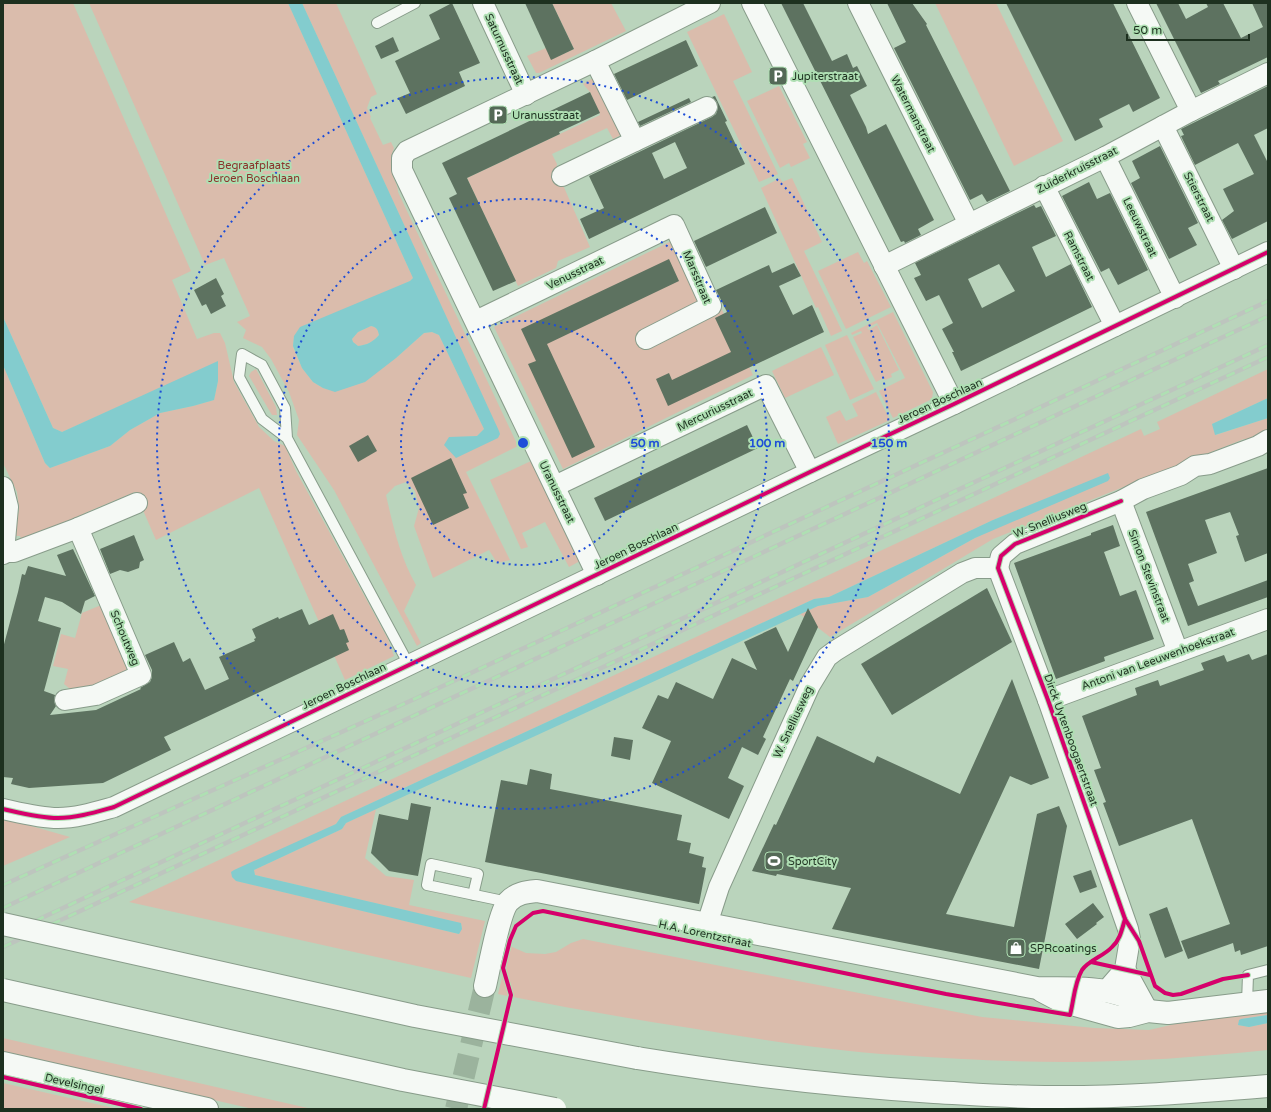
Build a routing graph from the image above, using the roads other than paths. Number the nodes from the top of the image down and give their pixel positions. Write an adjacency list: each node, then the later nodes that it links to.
1 (415, 3): 7 (lane)
2 (483, 3): 10 (street, Saturnusstraat)
3 (710, 3): 8 (street, Uranusstraat)
4 (752, 3): 21 (street)
5 (858, 3): 18 (street, Watermanstraat)
6 (1137, 3): 12 (street)
7 (377, 23)
8 (595, 61): 10 (street, Uranusstraat); 14 (street)
9 (1268, 73): 12 (street, Zuiderkruisstraat)
10 (526, 94): 24 (street, Uranusstraat)
11 (707, 107): 14 (street)
12 (1191, 111): 13 (street, Zuiderkruisstraat)
13 (1163, 126): 15 (street, Zuiderkruisstraat); 22 (street, Stierstraat)
14 (635, 140): 16 (street)
15 (1105, 157): 17 (street, Zuiderkruisstraat); 23 (street, Leeuwstraat)
16 (562, 176)
17 (1044, 186): 18 (street, Zuiderkruisstraat); 25 (street, Ramstraat)
18 (969, 224): 21 (street, Zuiderkruisstraat)
19 (674, 225): 24 (street, Venusstraat); 26 (street, Marsstraat)
20 (1268, 252): 22 (street, Jeroen Boschlaan)
21 (884, 266): 27 (street)
22 (1234, 268): 23 (street, Jeroen Boschlaan)
23 (1175, 298): 25 (street, Jeroen Boschlaan)
24 (476, 321): 31 (street, Uranusstraat)
25 (1115, 326): 27 (street, Jeroen Boschlaan)
26 (646, 339)
27 (954, 404): 30 (street, Jeroen Boschlaan)
28 (287, 438): 28 (lane); 41 (lane)
29 (1268, 440): 33 (street, W. Snelliusweg)
30 (810, 472): 31 (street, Mercuriusstraat); 38 (street, Jeroen Boschlaan)
31 (555, 486): 38 (street, Uranusstraat)
32 (3, 487): 36 (street)
33 (1121, 501): 37 (street, W. Snelliusweg); 40 (street, Simon Stevinstraat)
34 (137, 503): 35 (street)
35 (78, 528): 36 (street); 42 (street, Schoutweg)
36 (3, 553)
37 (998, 568): 43 (street, Dirck Uytenboogaertstraat); 48 (street, W. Snelliusweg)
38 (597, 575): 41 (street, Jeroen Boschlaan)
39 (1268, 619): 40 (street, Antoni van Leeuwenhoekstraat)
40 (1178, 652): 43 (street, Antoni van Leeuwenhoekstraat)
41 (409, 665): 44 (street, Jeroen Boschlaan)
42 (65, 700)
43 (1048, 700): 49 (street, Dirck Uytenboogaertstraat)
44 (3, 809)
45 (473, 895): 45 (lane); 46 (lane)
46 (508, 902): 48 (main road, H.A. Lorentzstraat); 51 (main road)
47 (3, 924): 59 (main road, bridge)
48 (707, 924): 52 (main road, H.A. Lorentzstraat)
49 (1125, 969): 54 (street); 57 (street)
50 (1268, 970): 56 (lane)
51 (485, 986)
52 (1037, 988): 54 (main road, H.A. Lorentzstraat); 57 (main road, H.A. Lorentzstraat)
53 (3, 990): 61 (main road, bridge)
54 (1105, 992): 57 (main road, H.A. Lorentzstraat)
55 (1268, 1001): 56 (main road, H.A. Lorentzstraat)
56 (1247, 1004): 57 (main road, H.A. Lorentzstraat)
57 (1148, 1011)
58 (3, 1063): 60 (main road, Develsingel)
59 (1268, 1086)
60 (207, 1109)
61 (555, 1109)

